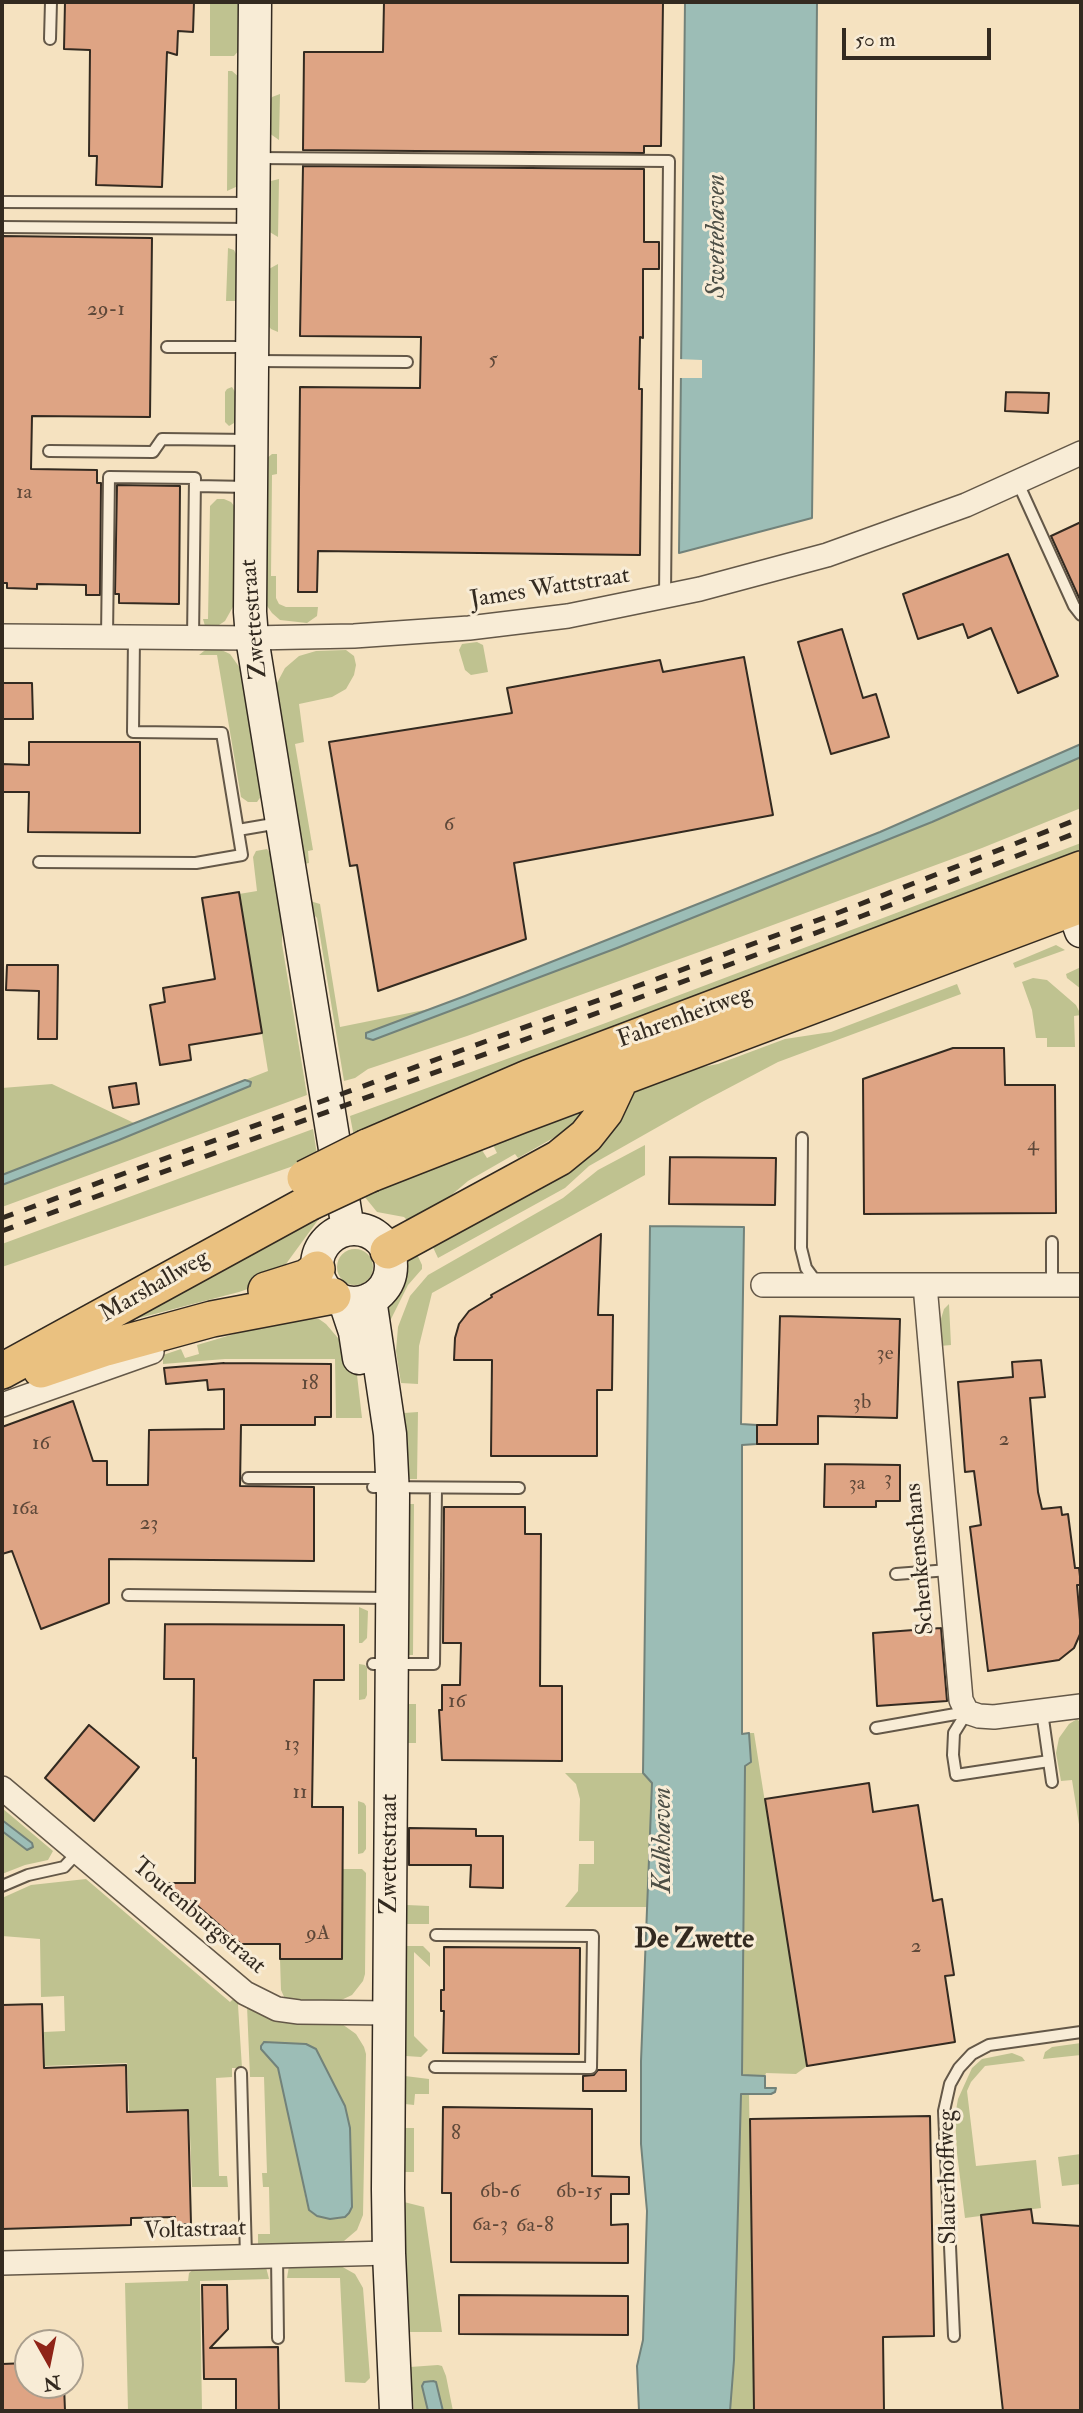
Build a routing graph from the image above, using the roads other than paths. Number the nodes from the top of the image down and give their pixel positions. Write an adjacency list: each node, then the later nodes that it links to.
1 (51, 2): 3 (lane)
2 (255, 2): 4 (street, Zwettestraat)
3 (50, 39)
4 (253, 158): 6 (street, Zwettestraat); 17 (lane)
5 (2, 202): 6 (lane)
6 (253, 216): 7 (lane); 9 (street, Zwettestraat)
7 (2, 227)
8 (167, 347): 9 (lane)
9 (251, 354): 10 (lane); 11 (street, Zwettestraat)
10 (407, 362)
11 (250, 440): 12 (lane); 16 (street, Zwettestraat)
12 (50, 451)
13 (1081, 453): 14 (street, James Wattstraat)
14 (1018, 483): 17 (street, James Wattstraat); 18 (lane)
15 (195, 486): 16 (lane); 20 (lane); 22 (lane)
16 (250, 487): 23 (street, Zwettestraat)
17 (665, 597): 23 (street, James Wattstraat)
18 (1081, 615)
19 (2, 636): 20 (street, James Wattstraat)
20 (107, 637): 21 (street, James Wattstraat)
21 (134, 637): 22 (street, James Wattstraat); 25 (lane)
22 (193, 638): 23 (street, James Wattstraat)
23 (252, 638): 24 (street, Zwettestraat)
24 (282, 823): 25 (lane); 33 (street, Zwettestraat)
25 (238, 830): 26 (lane)
26 (39, 862)
27 (1078, 896): 28 (main road, Fahrenheitweg); 29 (main road, Fahrenheitweg)
28 (705, 1011): 29 (main road); 31 (main road, Fahrenheitweg)
29 (621, 1078): 31 (main road, Fahrenheitweg); 35 (main road)
30 (802, 1138): 40 (lane)
31 (369, 1161): 32 (main road, Fahrenheitweg, bridge)
32 (307, 1191): 43 (main road, Marshallweg); 44 (main road, Marshallweg)
33 (348, 1229): 35 (street); 41 (street)
34 (1052, 1242): 37 (lane)
35 (388, 1251): 41 (street)
36 (925, 1284): 37 (street); 40 (street); 53 (street, Schenkenschans)
37 (1052, 1284): 38 (street)
38 (1081, 1284)
39 (763, 1285): 40 (street)
40 (818, 1285)
41 (341, 1291): 42 (main road); 44 (main road); 50 (street, Zwettestraat)
42 (246, 1311): 47 (main road); 48 (street, Marshallweg)
43 (50, 1318): 44 (main road); 45 (main road, Marshallweg)
44 (86, 1326): 46 (main road, Marshallweg)
45 (2, 1344)
46 (2, 1371)
47 (2, 1385)
48 (2, 1405)
49 (248, 1478): 50 (lane)
50 (383, 1483): 51 (lane); 56 (street, Zwettestraat)
51 (436, 1488): 52 (lane); 57 (lane)
52 (519, 1488)
53 (949, 1570): 54 (lane); 59 (street, Schenkenschans)
54 (896, 1574)
55 (128, 1595): 56 (lane)
56 (383, 1598): 57 (street, Zwettestraat)
57 (382, 1664): 68 (street, Zwettestraat)
58 (1081, 1706): 60 (street)
59 (967, 1712): 60 (street); 61 (lane); 62 (lane)
60 (1042, 1712): 62 (lane)
61 (876, 1728)
62 (1049, 1761): 63 (lane)
63 (1052, 1782)
64 (2, 1788): 65 (street, Toutenburgstraat)
65 (78, 1852): 66 (lane); 68 (street, Toutenburgstraat)
66 (2, 1886)
67 (436, 1935): 70 (lane)
68 (380, 2013): 72 (street, Zwettestraat)
69 (1081, 2032): 76 (lane, Slauerhoffweg)
70 (435, 2067)
71 (241, 2073): 74 (lane)
72 (379, 2253): 73 (street, Voltastraat); 78 (street, Zwettestraat); 79 (street, Zwettestraat)
73 (278, 2255): 74 (street, Voltastraat); 77 (lane)
74 (246, 2256): 75 (street, Voltastraat)
75 (2, 2263)
76 (954, 2336)
77 (278, 2338)
78 (377, 2411)
79 (396, 2411)

